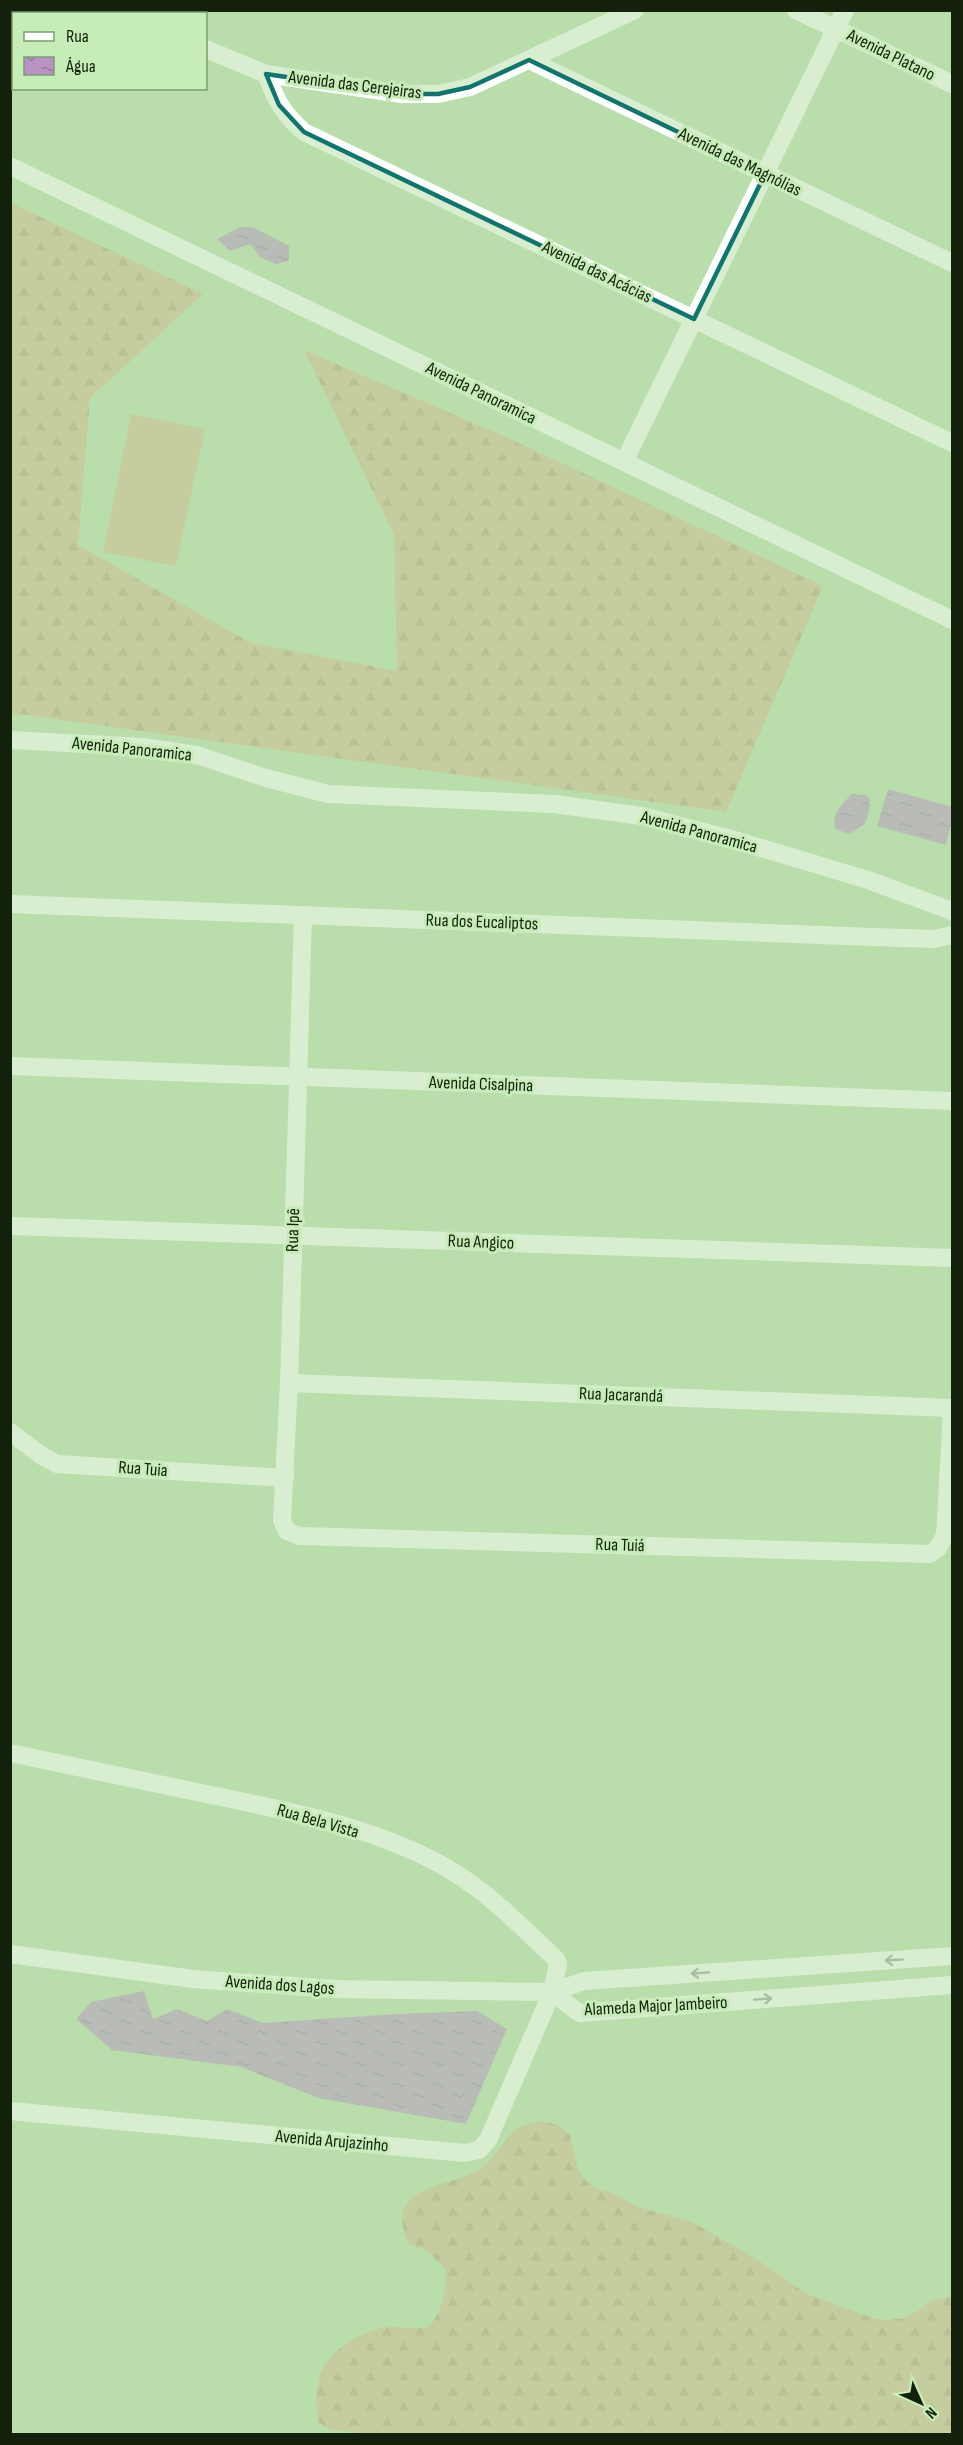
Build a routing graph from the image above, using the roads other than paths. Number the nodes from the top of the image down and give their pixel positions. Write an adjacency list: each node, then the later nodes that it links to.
1 (635, 10): 6 (street, Avenida das Cerejeiras)
2 (796, 10): 4 (street, Avenida Platano)
3 (845, 10): 4 (street)
4 (836, 29): 8 (street, Avenida Platano); 10 (street)
5 (207, 49): 7 (street, Avenida das Cerejeiras)
6 (529, 60): 7 (street, Avenida das Cerejeiras); 10 (street, Avenida das Magnólias)
7 (266, 74): 12 (street, Avenida das Acácias)
8 (952, 84)
9 (10, 166): 14 (street, Avenida Panoramica)
10 (765, 174): 11 (street, Avenida das Magnólias); 12 (street)
11 (952, 263)
12 (694, 319): 13 (street, Avenida das Acácias); 14 (street)
13 (952, 444)
14 (624, 462): 15 (street, Avenida Panoramica)
15 (952, 620)
16 (10, 740): 18 (street, Avenida Panoramica)
17 (10, 904): 19 (street, Rua dos Eucaliptos)
18 (952, 911)
19 (303, 915): 20 (street, Rua dos Eucaliptos); 22 (street, Rua Ipê)
20 (952, 935)
21 (10, 1066): 22 (street, Avenida Cisalpina)
22 (298, 1077): 23 (street, Avenida Cisalpina); 25 (street, Rua Ipê)
23 (952, 1101)
24 (10, 1226): 25 (street, Rua Angico)
25 (293, 1236): 26 (street, Rua Angico); 27 (street, Rua Ipê)
26 (952, 1258)
27 (289, 1383): 28 (street, Rua Jacarandá); 31 (street, Rua Ipê)
28 (952, 1408)
29 (952, 1413): 33 (street)
30 (10, 1432): 31 (street, Rua Tuia)
31 (285, 1478): 32 (street, Rua Ipê)
32 (299, 1536): 33 (street, Rua Tuiá)
33 (945, 1552)
34 (10, 1752): 38 (street, Rua Bela Vista)
35 (10, 1954): 38 (street, Avenida dos Lagos)
36 (952, 1956): 38 (street, Alameda Major Jambeiro, one-way to 38)
37 (952, 1985): 38 (street, Alameda Major Jambeiro, one-way to 37)
38 (552, 1992): 39 (street, Avenida Arujazinho)
39 (10, 2111)

